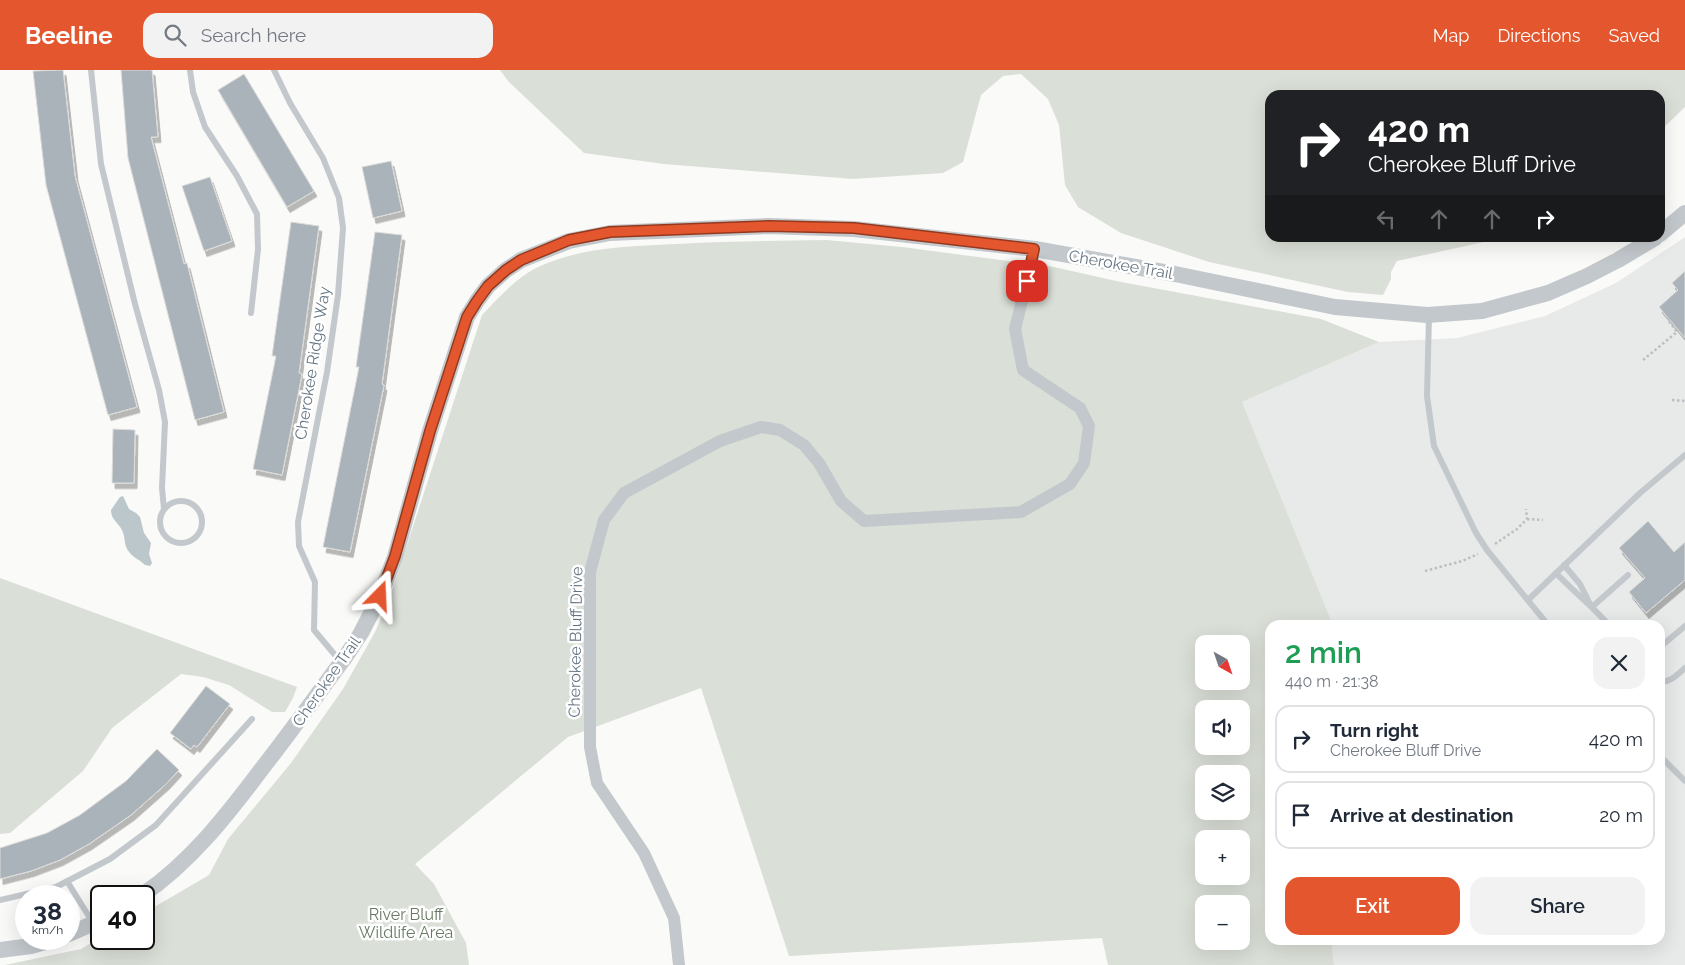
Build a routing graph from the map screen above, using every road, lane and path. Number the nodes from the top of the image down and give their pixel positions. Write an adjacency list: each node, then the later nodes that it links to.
1 (90, 70): 15 (lane)
2 (190, 70): 8 (lane)
3 (274, 70): 27 (lane, Cherokee Ridge Way)
4 (1685, 213): 5 (street)
5 (1665, 230)
6 (1648, 242): 9 (street, Cherokee Trail)
7 (1034, 249): 9 (street, Cherokee Trail); 27 (street, Cherokee Trail); 39 (street, Cherokee Bluff Drive)
8 (251, 313)
9 (1428, 315): 21 (lane)
10 (1669, 320): 11 (path)
11 (1643, 360)
12 (1672, 400): 13 (path)
13 (1685, 401)
14 (1685, 455): 18 (lane)
15 (164, 509): 15 (lane)
16 (1527, 519): 17 (path)
17 (1543, 520)
18 (1564, 566): 19 (lane); 22 (lane)
19 (1556, 573): 21 (lane); 22 (lane)
20 (1628, 575): 22 (lane)
21 (1528, 600): 23 (lane)
22 (1592, 607): 24 (lane)
23 (1544, 620)
24 (1604, 620)
25 (1685, 626): 26 (lane)
26 (1665, 643)
27 (341, 662): 34 (street, Cherokee Trail)
28 (1685, 668): 29 (lane)
29 (1665, 682)
30 (252, 719): 33 (lane)
31 (1665, 761): 32 (lane)
32 (1685, 781)
33 (67, 881): 35 (lane); 36 (lane)
34 (155, 885)
35 (0, 900)
36 (90, 912)
37 (15, 948): 38 (street)
38 (0, 950)
39 (679, 965)

